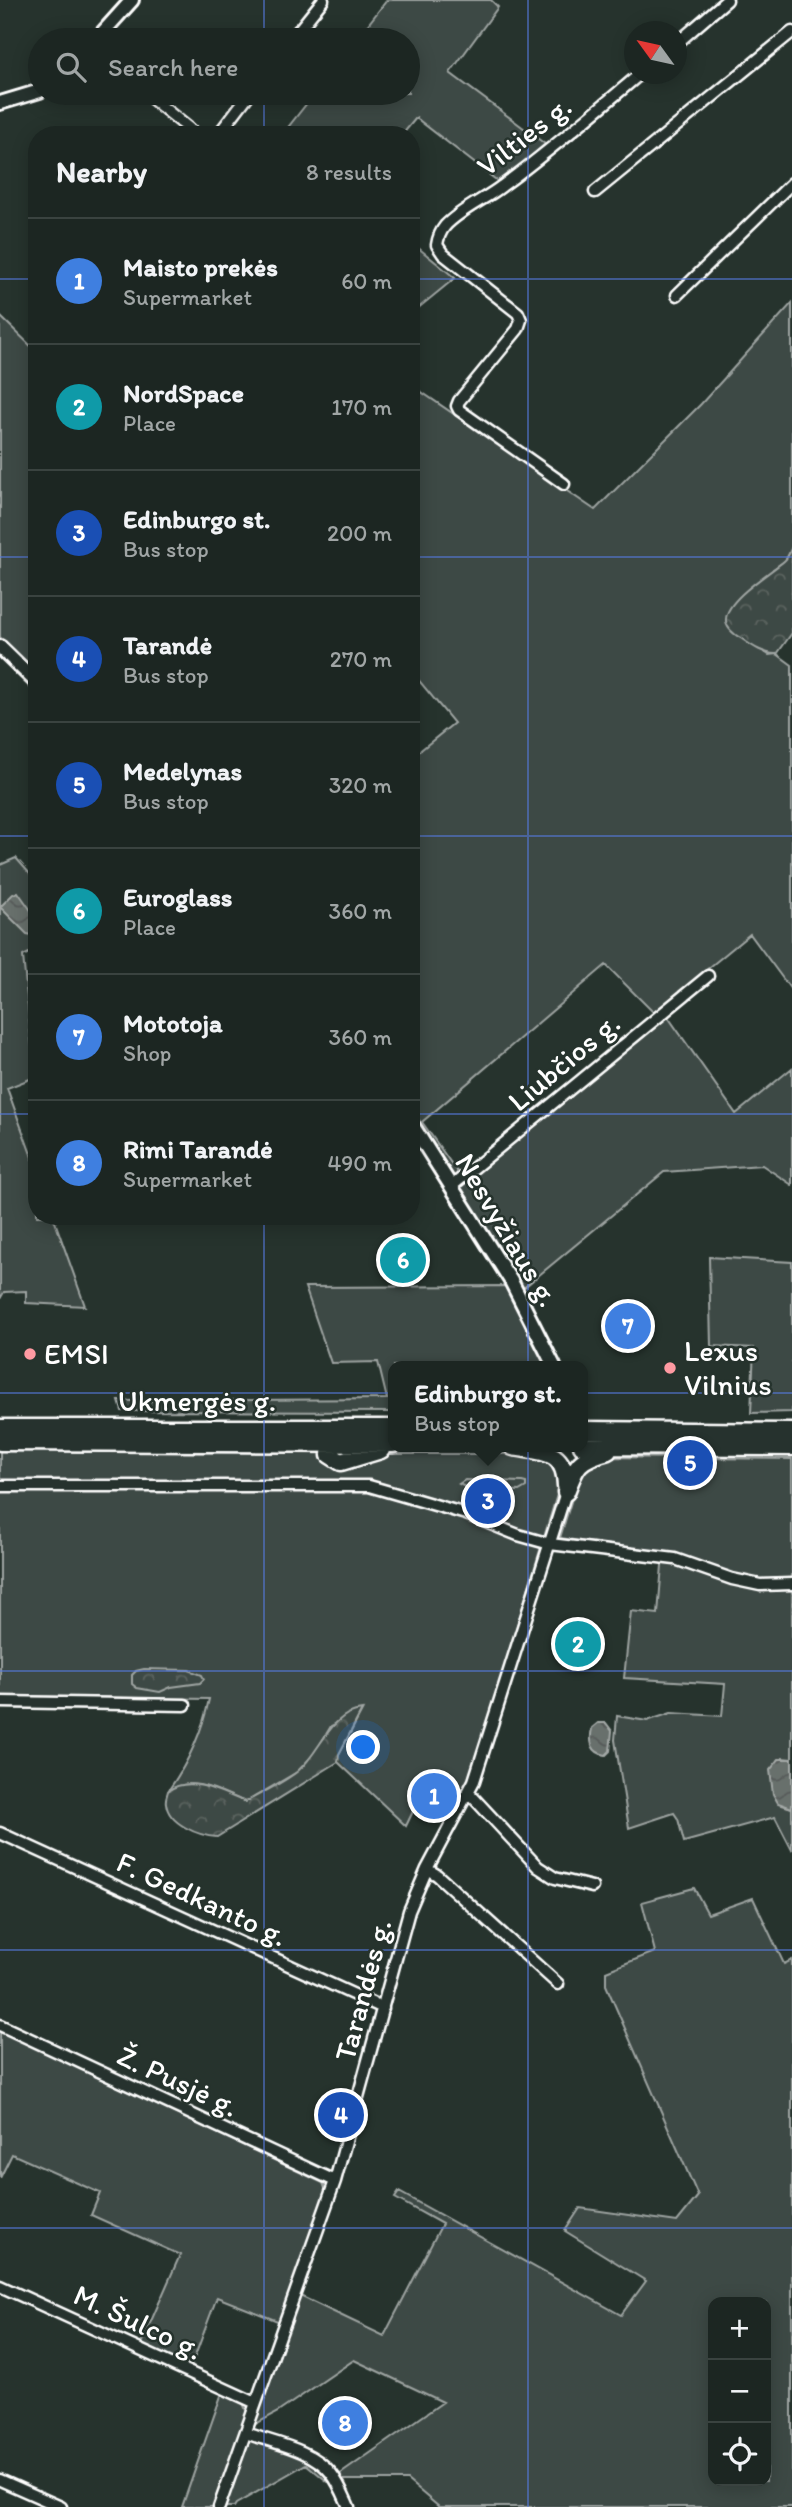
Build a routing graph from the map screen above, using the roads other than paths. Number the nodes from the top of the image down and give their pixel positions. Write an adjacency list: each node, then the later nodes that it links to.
1 (132, 0): 4 (street)
2 (323, 0): 5 (street)
3 (727, 0): 7 (street)
4 (107, 28)
5 (301, 28)
6 (792, 32): 16 (street)
7 (687, 35)
8 (628, 84): 18 (street, Vilties g.)
9 (28, 95): 10 (street)
10 (0, 103)
11 (160, 105): 13 (street)
12 (241, 105): 14 (street)
13 (186, 126)
14 (225, 126)
15 (792, 183): 17 (street)
16 (595, 192)
17 (677, 295)
18 (564, 484)
19 (0, 647): 20 (street)
20 (28, 673)
21 (708, 976): 23 (street, Liubčios g.)
22 (420, 1137): 23 (street, Nesvyžiaus g.)
23 (452, 1186): 24 (street, Nesvyžiaus g.)
24 (551, 1361)
25 (0, 1428): 26 (highway, Ukmergės g.)
26 (386, 1428): 30 (highway)
27 (588, 1430): 28 (highway)
28 (792, 1432)
29 (0, 1442): 30 (highway, Ukmergės g.)
30 (331, 1444): 33 (highway)
31 (588, 1446): 32 (highway)
32 (627, 1446): 34 (highway); 37 (highway)
33 (388, 1447)
34 (792, 1447)
35 (545, 1452): 37 (highway)
36 (0, 1486): 38 (street)
37 (566, 1492): 38 (street, Tarandės g.)
38 (550, 1544): 39 (street); 42 (street, Tarandės g.)
39 (792, 1584)
40 (0, 1702): 41 (street)
41 (185, 1705)
42 (469, 1793): 44 (street, Tarandės g.); 45 (street)
43 (0, 1833): 47 (street, F. Gedkanto g.)
44 (427, 1869): 46 (street); 47 (street, Tarandės g.)
45 (592, 1887)
46 (558, 1984)
47 (383, 2008): 49 (street, Tarandės g.)
48 (0, 2025): 49 (street, Ž. Pusjė g.)
49 (335, 2181): 51 (street, Tarandės g.)
50 (0, 2286): 51 (street, M. Šulco g.)
51 (256, 2403): 52 (street, Tarandės g.)
52 (246, 2434): 57 (street, Tarandės g.); 58 (street)
53 (0, 2480): 54 (street)
54 (34, 2496): 55 (street); 56 (street)
55 (29, 2507)
56 (61, 2507)
57 (219, 2507)
58 (349, 2507)

